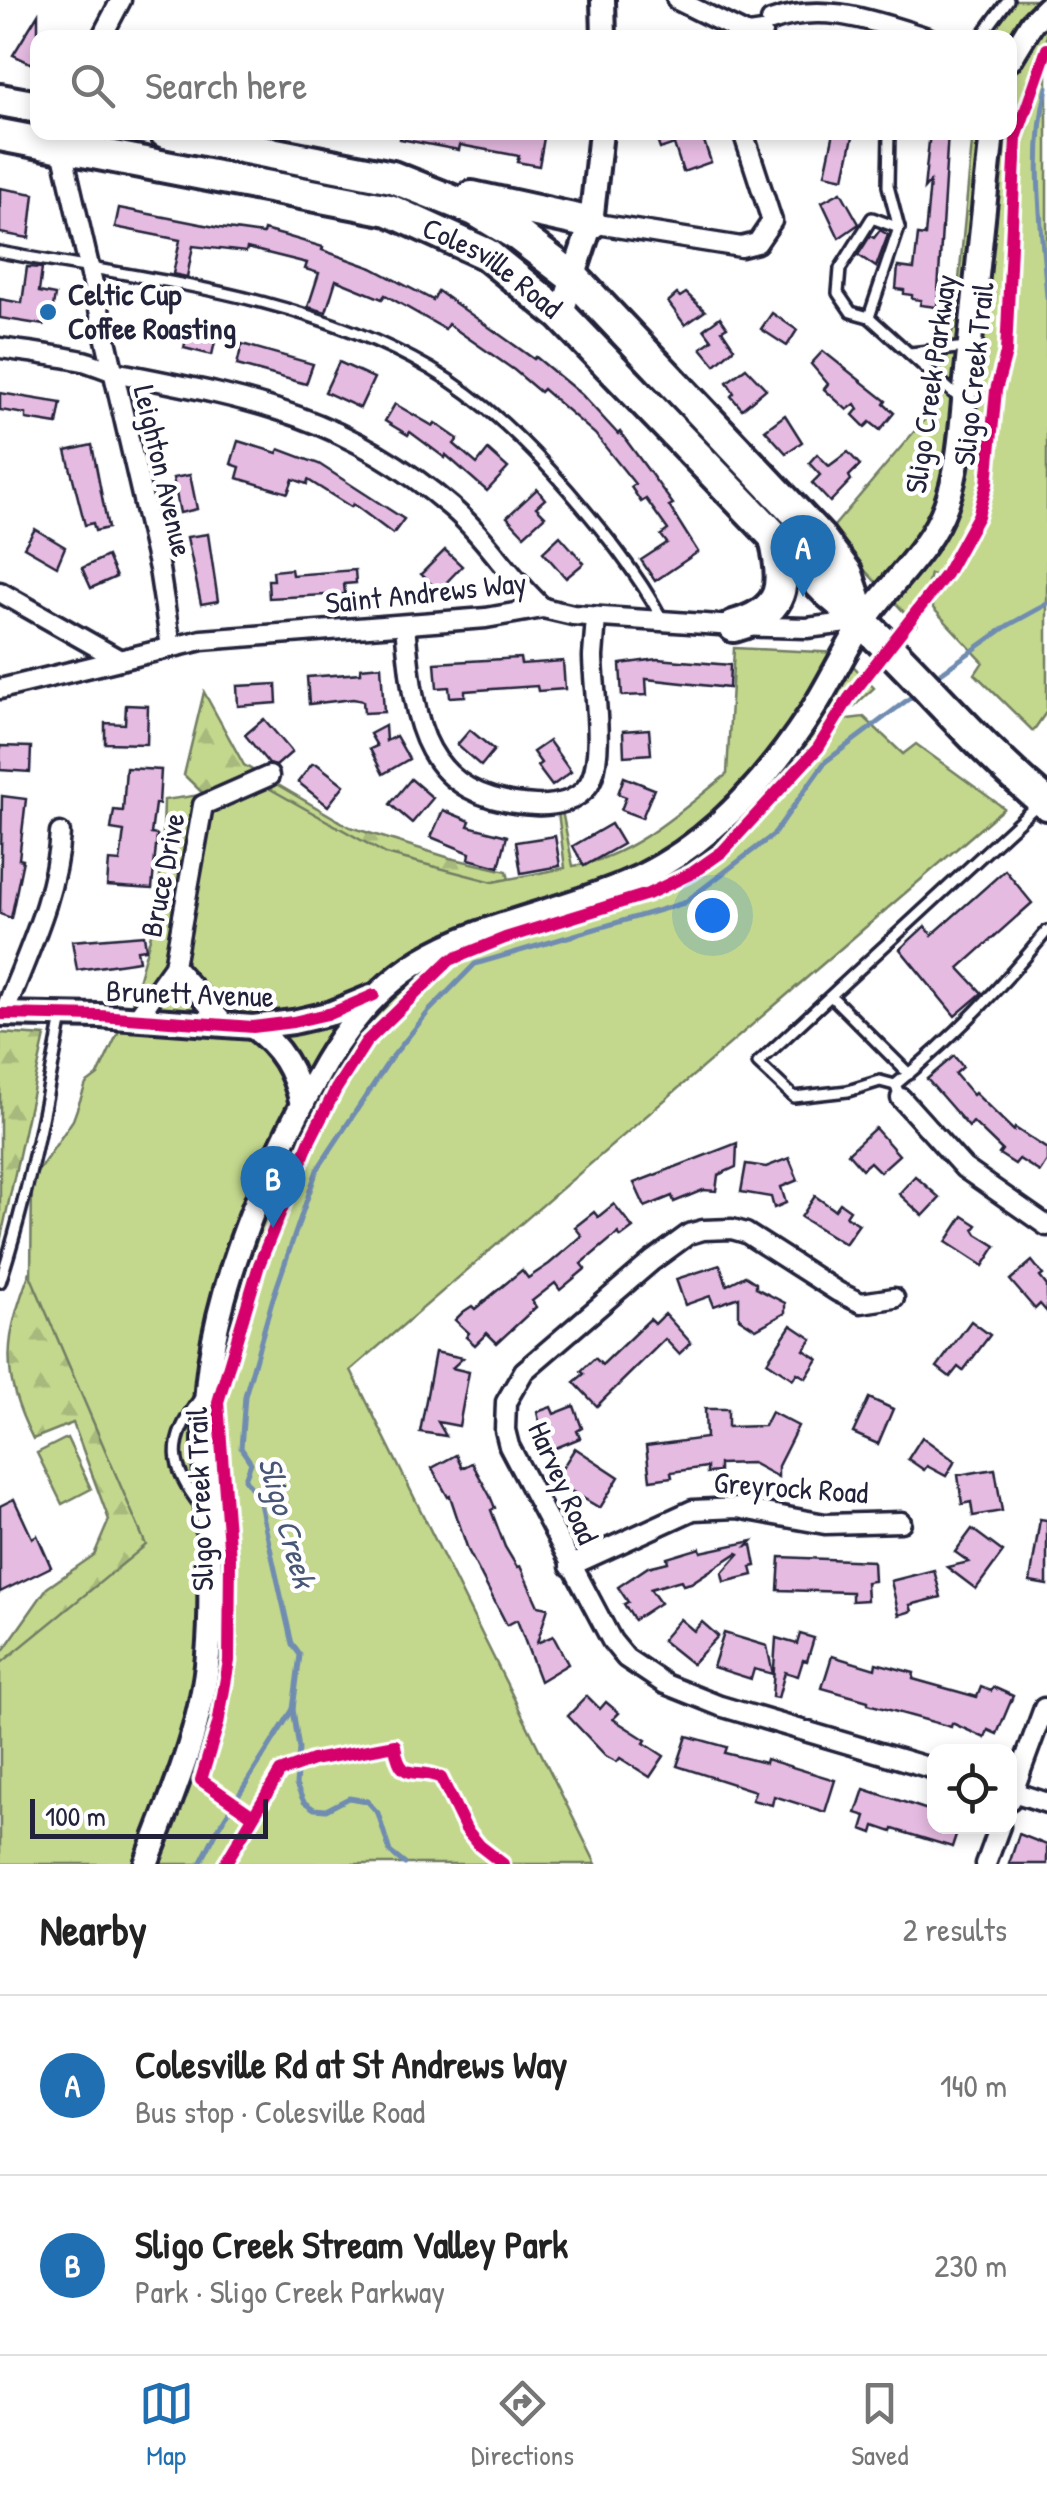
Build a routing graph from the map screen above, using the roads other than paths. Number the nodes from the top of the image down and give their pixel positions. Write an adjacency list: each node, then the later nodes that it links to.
1 (121, 0): 7 (street)
2 (603, 0): 8 (street)
3 (677, 0): 9 (street)
4 (782, 0): 10 (street)
5 (1008, 0): 13 (lane)
6 (1047, 8): 14 (street)
7 (106, 30)
8 (604, 30)
9 (738, 30)
10 (765, 30)
11 (766, 30): 12 (street)
12 (890, 30)
13 (986, 30)
14 (1017, 48)
15 (0, 100): 16 (highway)
16 (30, 106)
17 (0, 135): 18 (highway, Colesville Road)
18 (30, 137)
19 (61, 140): 30 (street, Leighton Avenue)
20 (66, 140): 32 (highway, Colesville Road)
21 (204, 140): 26 (highway, Colesville Road)
22 (600, 140): 27 (street)
23 (746, 140): 27 (street)
24 (889, 140): 28 (lane)
25 (991, 140): 34 (street, Sligo Creek Parkway)
26 (437, 194): 27 (highway); 31 (highway, Colesville Road)
27 (591, 224): 31 (street)
28 (899, 228): 33 (lane); 33 (lane)
29 (0, 252): 30 (lane)
30 (88, 270): 37 (street, Leighton Avenue); 44 (lane)
31 (576, 278): 32 (street); 43 (highway, Colesville Road)
32 (561, 315): 39 (highway, Colesville Road)
33 (869, 317): 36 (lane)
34 (969, 347): 36 (lane); 38 (street, Sligo Creek Parkway)
35 (0, 348): 37 (street)
36 (910, 353): 38 (lane)
37 (112, 371): 41 (street); 47 (street, Leighton Avenue)
38 (963, 402): 43 (street, Sligo Creek Parkway)
39 (775, 535): 43 (highway, Colesville Road); 46 (highway)
40 (0, 592): 48 (street)
41 (543, 608): 42 (street, Saint Andrews Way); 45 (street, Saint Andrews Way)
42 (596, 618): 44 (street, Saint Andrews Way); 45 (street)
43 (863, 621): 46 (street, Saint Andrews Way); 51 (highway, Colesville Road); 55 (street, Sligo Creek Parkway)
44 (664, 622): 46 (street, Saint Andrews Way)
45 (405, 626): 47 (street, Saint Andrews Way)
46 (734, 626)
47 (171, 648): 48 (street, Saint Andrews Way)
48 (120, 660): 49 (street, Saint Andrews Way)
49 (0, 689)
50 (269, 776): 54 (street, Bruce Drive)
51 (1044, 802): 56 (lane)
52 (60, 833): 57 (street)
53 (1047, 931): 62 (lane)
54 (174, 966): 59 (street, Bruce Drive); 60 (street, Bruce Drive)
55 (374, 995): 61 (street, Brunett Avenue); 64 (street, Sligo Creek Parkway)
56 (832, 997): 62 (lane); 63 (lane)
57 (2, 1014): 58 (street, Brunett Avenue)
58 (62, 1015): 59 (street, Brunett Avenue); 66 (lane)
59 (136, 1018): 60 (street, Brunett Avenue)
60 (222, 1022): 61 (street, Brunett Avenue)
61 (253, 1027): 64 (street)
62 (909, 1074): 63 (lane)
63 (898, 1092): 65 (street)
64 (302, 1104): 68 (street, Sligo Creek Parkway)
65 (1047, 1226)
66 (0, 1280)
67 (894, 1298): 71 (street, Harvey Road)
68 (207, 1388): 69 (street, Sligo Creek Parkway); 69 (lane)
69 (208, 1516): 78 (street, Sligo Creek Parkway)
70 (901, 1522): 71 (street, Greyrock Road)
71 (570, 1566): 73 (street, Harvey Road)
72 (1044, 1708): 74 (street)
73 (927, 1767)
74 (1017, 1777)
75 (1017, 1797): 76 (street)
76 (1047, 1804)
77 (997, 1834): 79 (street)
78 (146, 1864)
79 (986, 1864)

